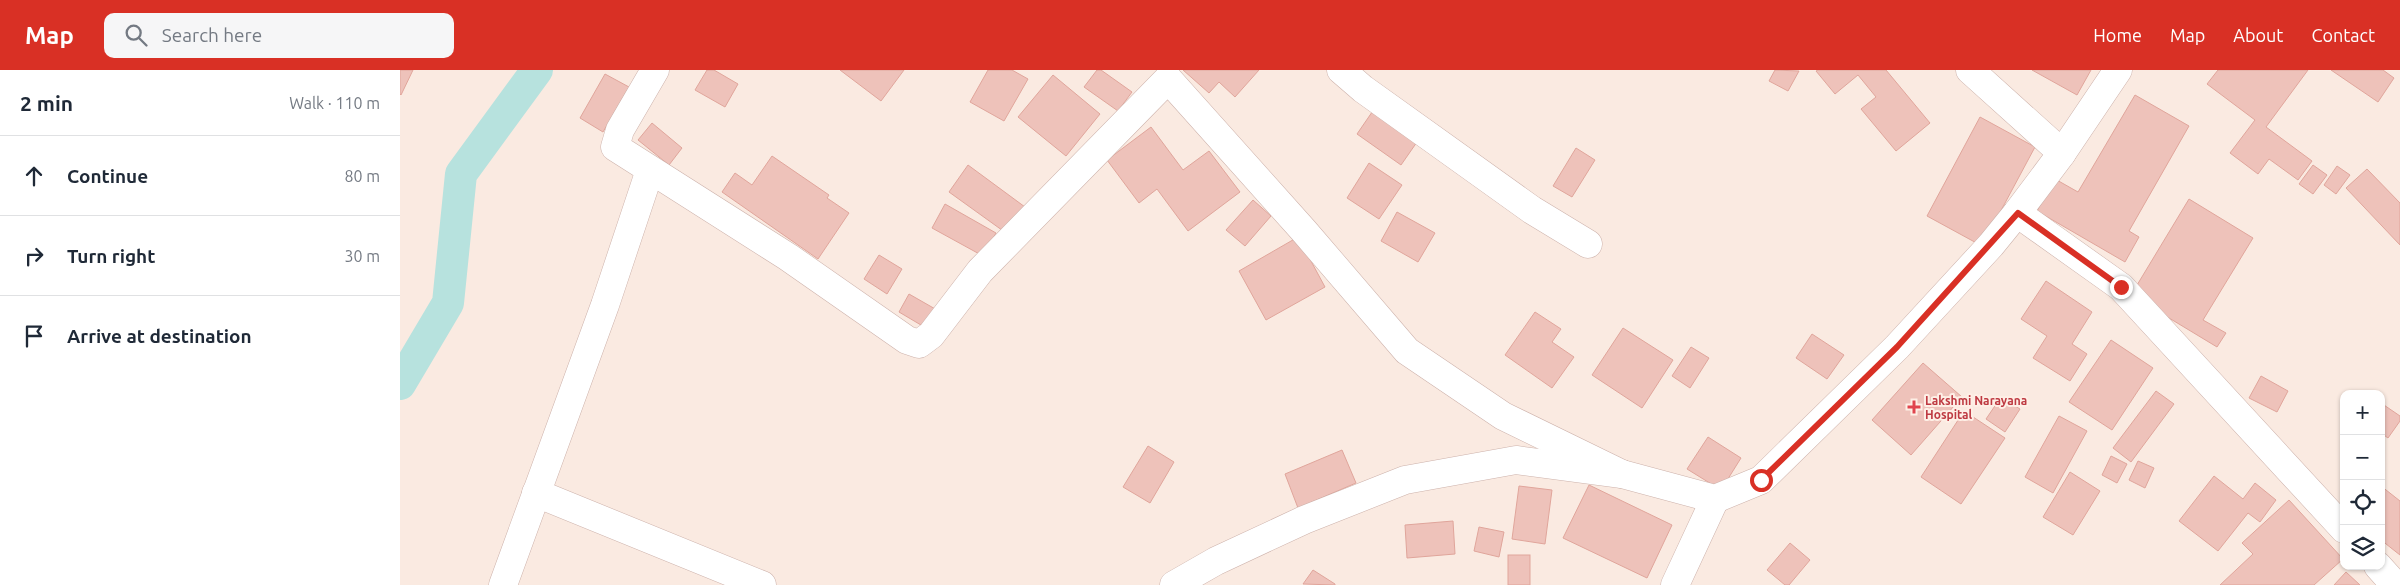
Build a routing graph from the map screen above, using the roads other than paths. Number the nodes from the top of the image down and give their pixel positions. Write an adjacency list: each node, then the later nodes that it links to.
1 (654, 70): 7 (street)
2 (1341, 70): 9 (street)
3 (1970, 70): 6 (street)
4 (2118, 70): 6 (street)
5 (1161, 74): 7 (street); 10 (street)
6 (2062, 153): 8 (street)
7 (650, 170): 11 (street)
8 (2018, 213): 12 (street); 13 (street)
9 (1588, 244)
10 (1622, 474): 12 (street); 17 (street)
11 (536, 493): 15 (street); 16 (street)
12 (1715, 499): 18 (street)
13 (2340, 525)
14 (2382, 570): 19 (street)
15 (503, 585)
16 (762, 585)
17 (1174, 585)
18 (1675, 585)
19 (2396, 585)

